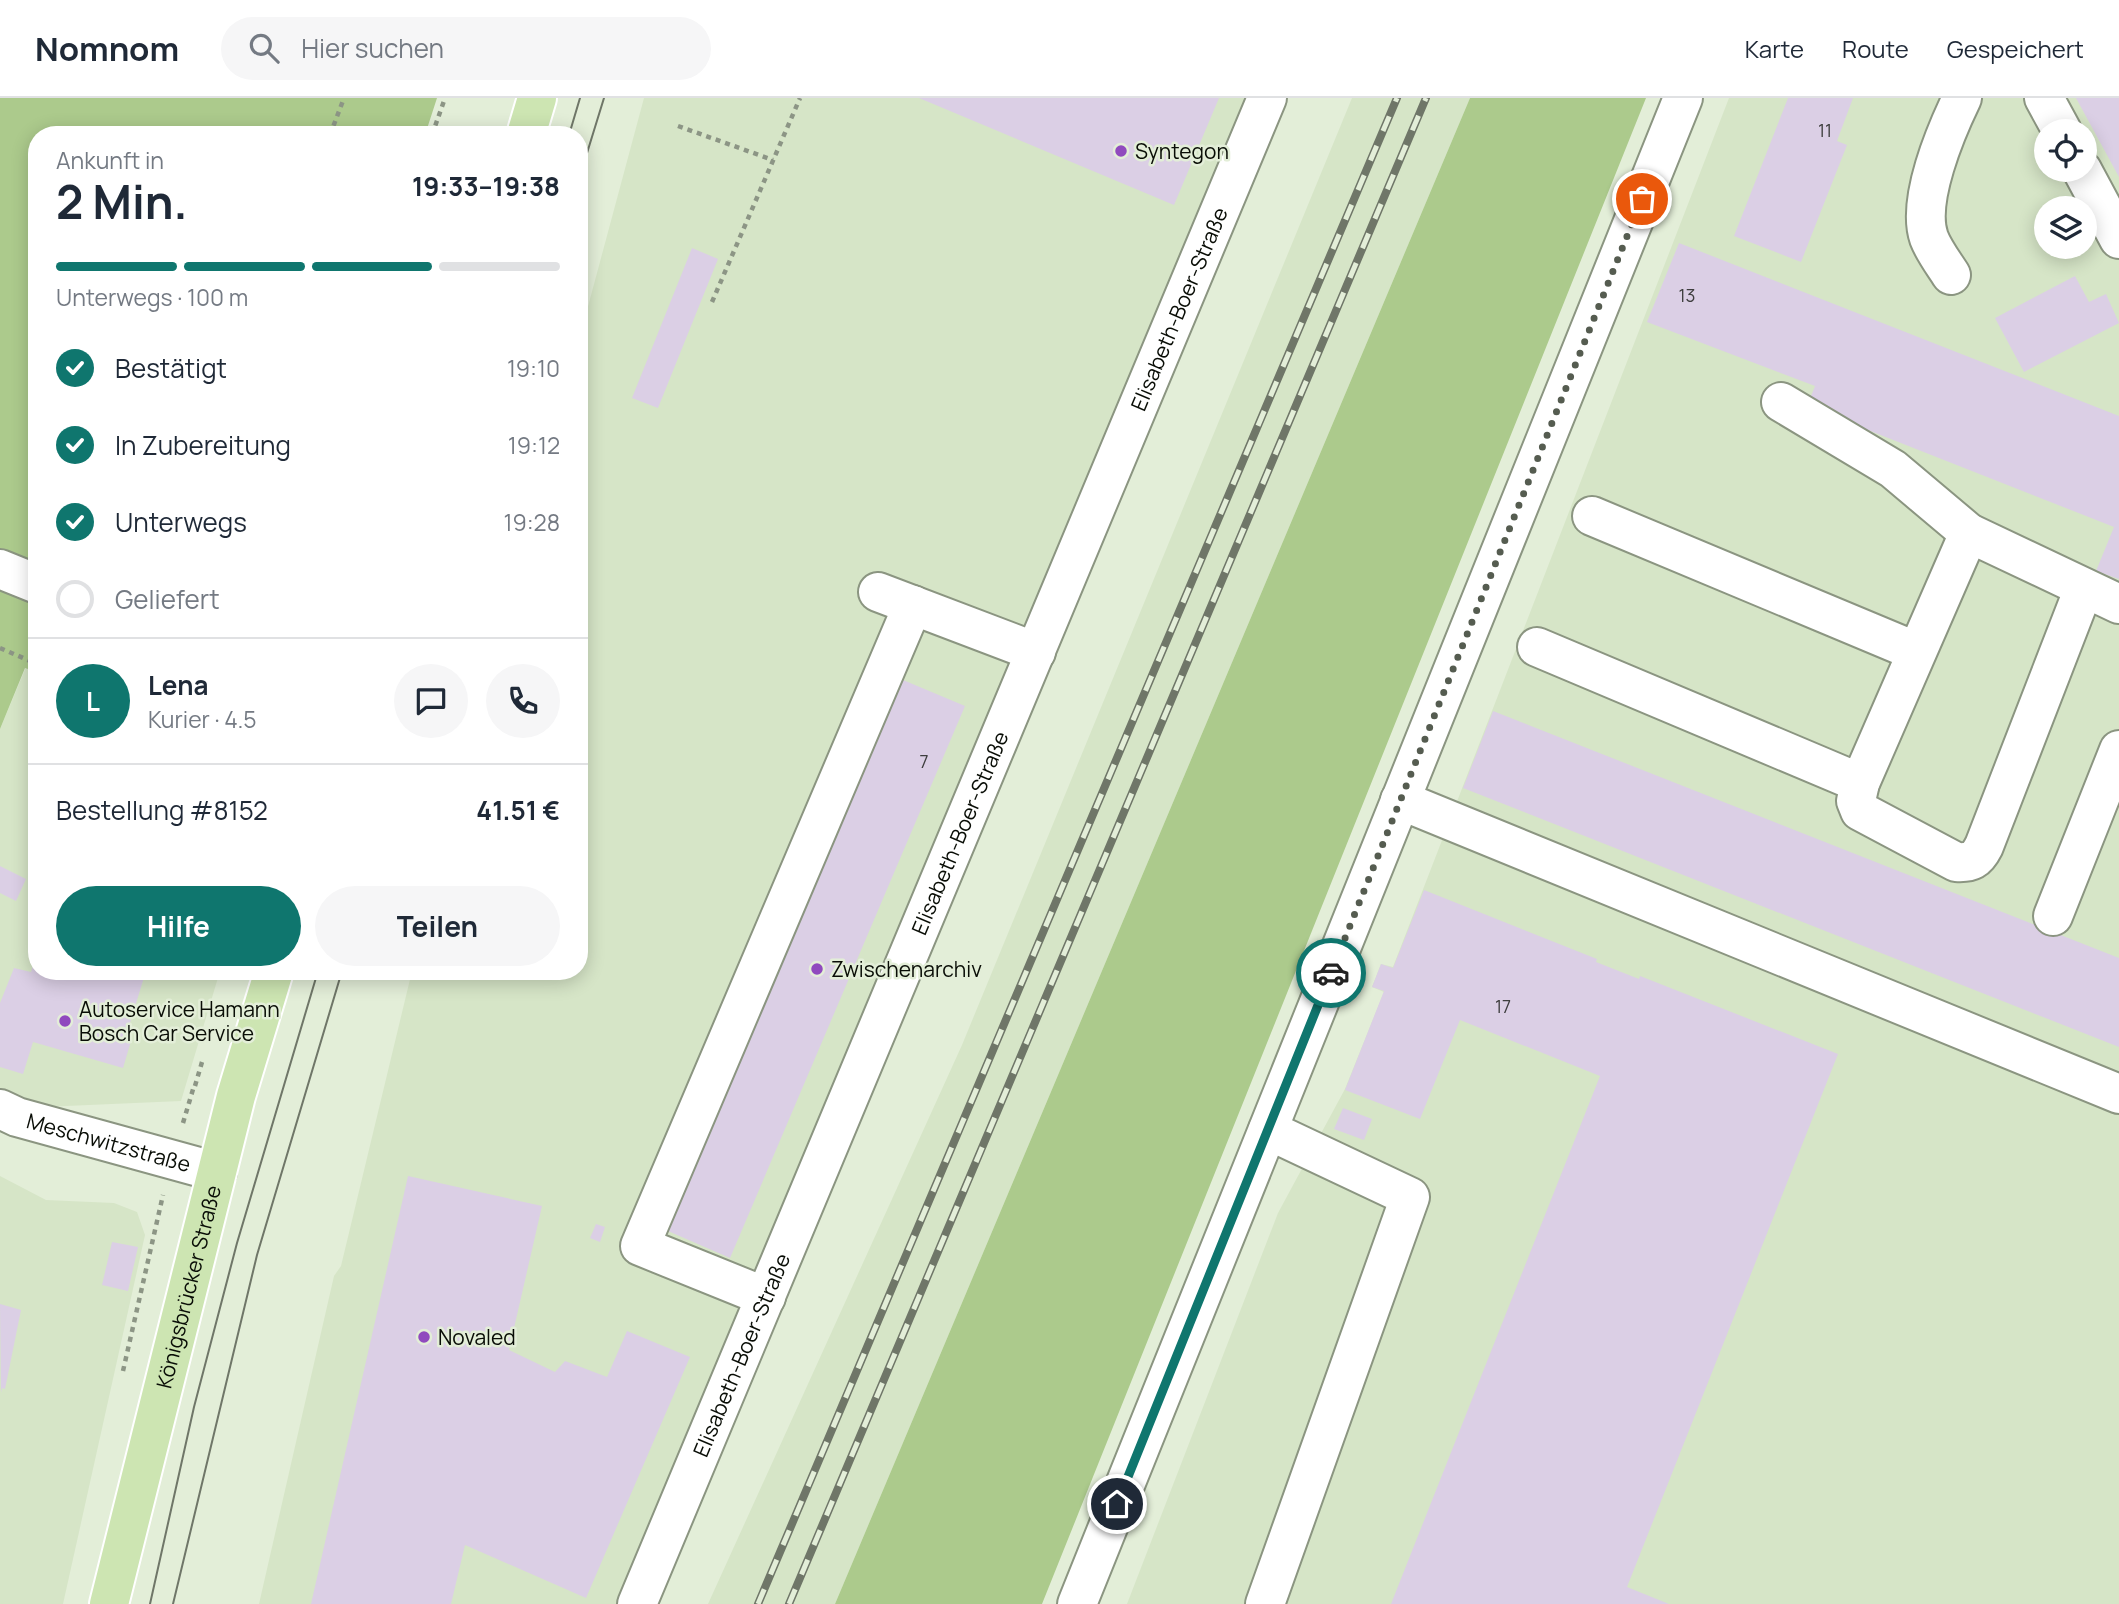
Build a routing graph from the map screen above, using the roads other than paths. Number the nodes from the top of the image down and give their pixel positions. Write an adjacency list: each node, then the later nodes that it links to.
1 (537, 98): 7 (main road)
2 (1267, 98): 20 (street, Elisabeth-Boer-Straße)
3 (1683, 98): 23 (street)
4 (1962, 98): 10 (street)
5 (2044, 98): 6 (street)
6 (2055, 119)
7 (529, 126)
8 (2088, 182): 9 (street)
9 (2119, 239)
10 (1951, 275)
11 (1781, 402): 13 (street)
12 (1592, 516): 19 (street)
13 (1969, 533): 16 (street); 19 (street)
14 (0, 569): 15 (street)
15 (28, 580)
16 (2084, 588): 17 (street); 22 (street)
17 (2119, 604)
18 (1537, 647): 22 (street)
19 (1915, 651): 22 (street)
20 (1036, 652): 30 (street, Elisabeth-Boer-Straße); 30 (street)
21 (2119, 750): 24 (street)
22 (1860, 783)
23 (1400, 800): 26 (street); 28 (street)
24 (2053, 916)
25 (271, 980): 29 (main road, Königsbrücker Straße)
26 (2119, 1094)
27 (5, 1123): 29 (street, Meschwitzstraße)
28 (1268, 1130): 33 (street); 34 (street)
29 (217, 1172): 31 (main road, Königsbrücker Straße)
30 (766, 1297): 32 (street, Elisabeth-Boer-Straße)
31 (109, 1604)
32 (637, 1604)
33 (1077, 1604)
34 (1265, 1604)

